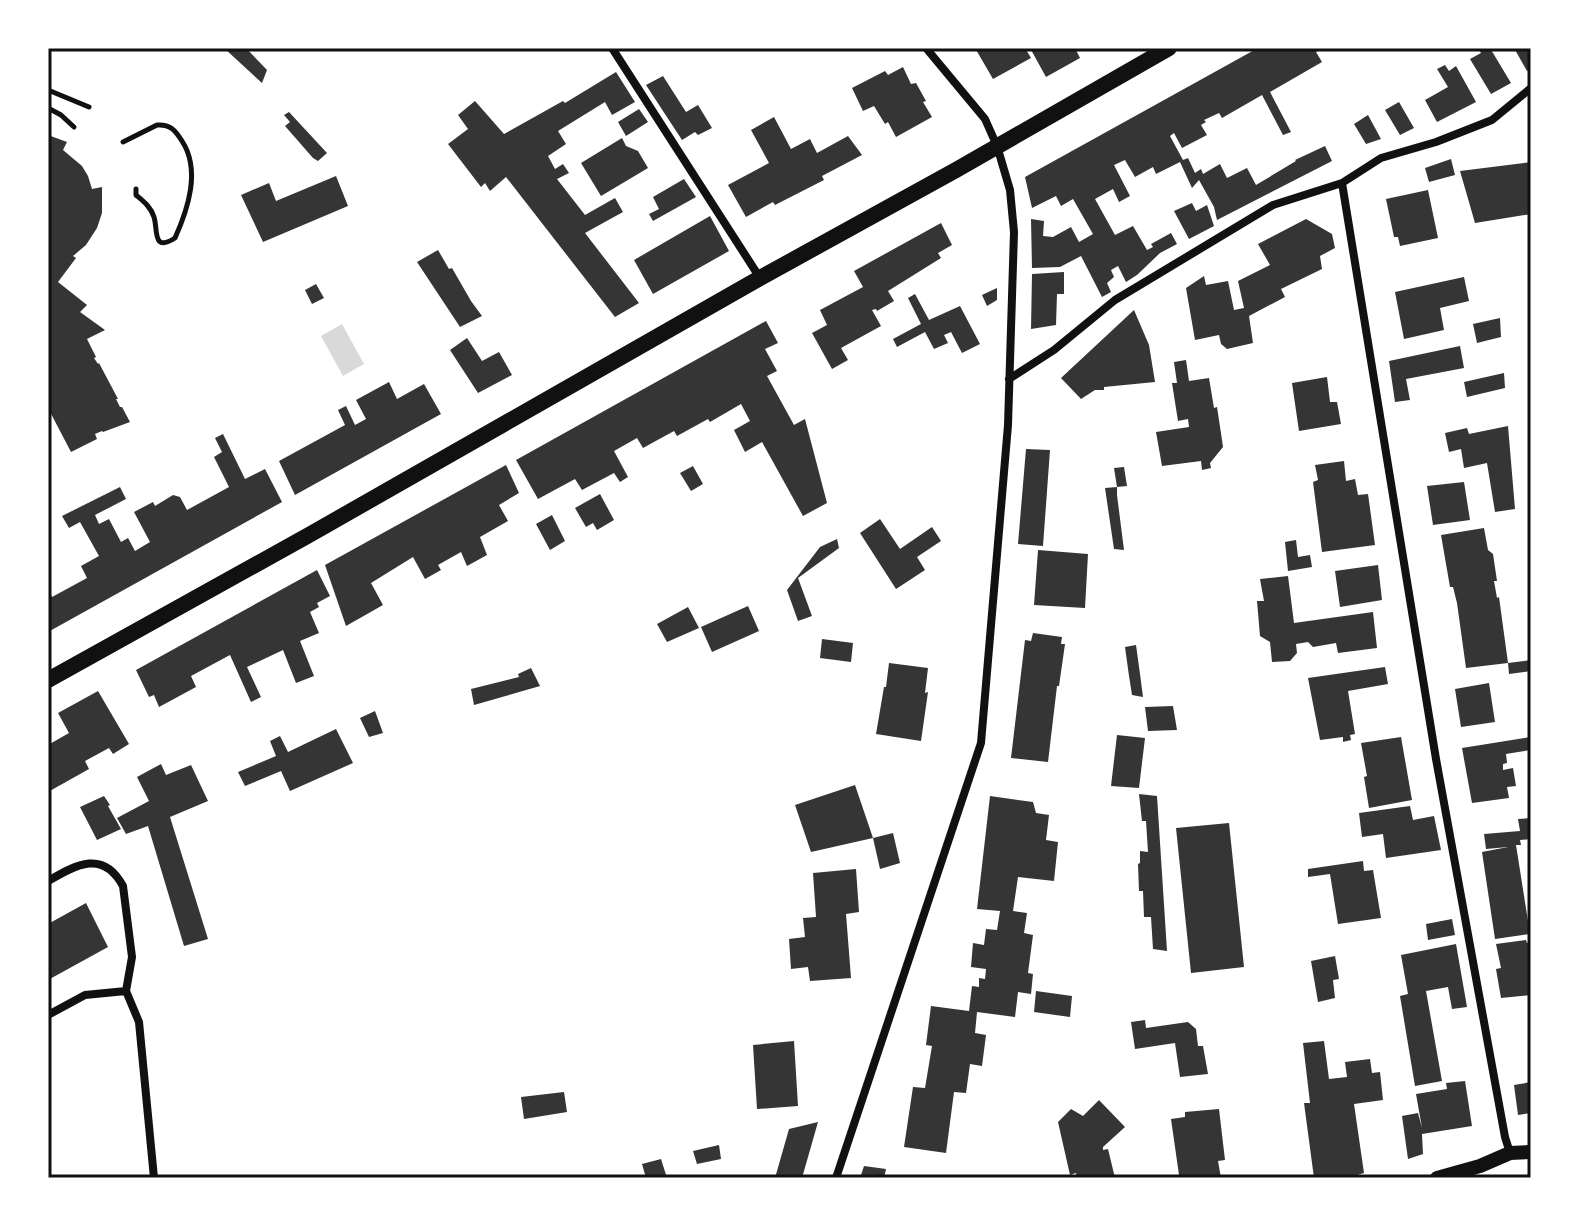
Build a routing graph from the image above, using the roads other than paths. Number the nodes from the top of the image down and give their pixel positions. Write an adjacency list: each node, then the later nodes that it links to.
1 (612, 48): 7 (street)
2 (926, 48): 5 (street)
3 (1169, 48): 5 (main road)
4 (1531, 88): 6 (street)
5 (997, 146): 7 (main road); 8 (street)
6 (1342, 183): 8 (street); 14 (street)
7 (760, 278): 9 (main road)
8 (1009, 379): 16 (street)
9 (48, 680)
10 (48, 881): 11 (street)
11 (126, 991): 12 (street); 15 (street)
12 (48, 1015)
13 (1531, 1152): 14 (street)
14 (1510, 1153): 17 (street)
15 (154, 1178)
16 (836, 1178)
17 (1437, 1178)

